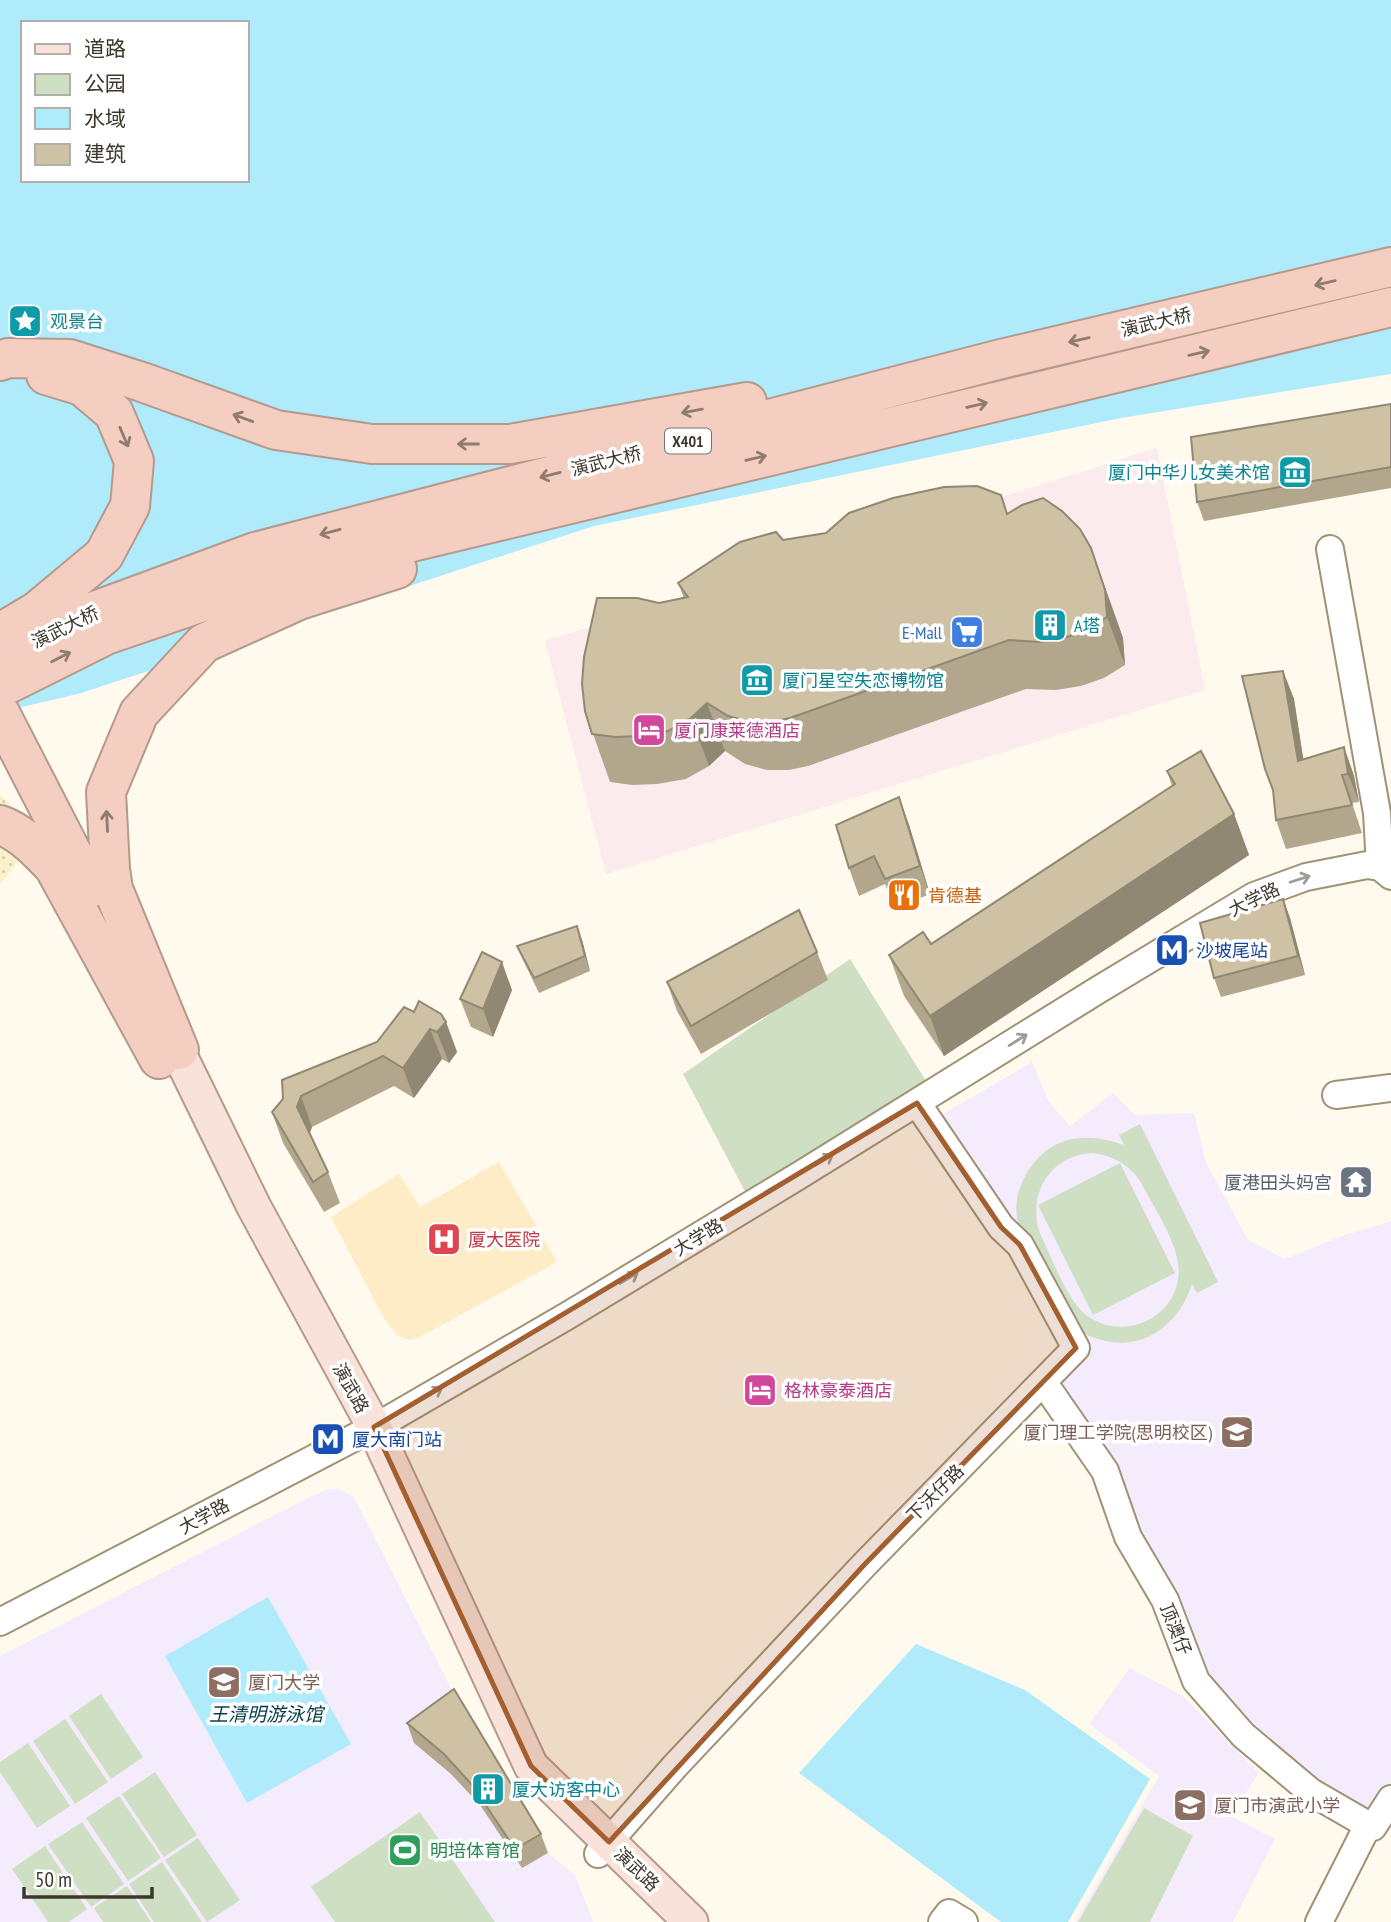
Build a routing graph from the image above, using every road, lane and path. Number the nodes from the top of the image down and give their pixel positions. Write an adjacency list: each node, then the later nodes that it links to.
1 (1391, 267): 3 (highway, 演武大桥 / X401, one-way to 3)
2 (1391, 307): 6 (highway, 演武大桥 / X401, one-way to 2)
3 (1001, 359): 4 (highway, one-way to 4); 9 (highway, 演武大桥 / X401, one-way to 9)
4 (0, 361)
5 (0, 380): 8 (highway, one-way to 8)
6 (642, 485): 10 (highway, 演武大桥 / X401, one-way to 6); 15 (highway, one-way to 6)
7 (1330, 550): 14 (street)
8 (0, 633)
9 (0, 660)
10 (0, 688)
11 (0, 713): 15 (highway)
12 (0, 743): 15 (highway)
13 (0, 825): 15 (highway)
14 (1388, 865): 19 (street, 大学路, one-way to 14)
15 (91, 896): 16 (highway)
16 (169, 1055): 21 (main road, 演武路)
17 (1391, 1088): 18 (street)
18 (1336, 1095)
19 (918, 1103): 20 (street, 下沃仔路); 21 (street, 大学路, one-way to 19)
20 (1044, 1383): 24 (street, 顶澳仔); 25 (street, 下沃仔路)
21 (366, 1431): 22 (street, 大学路); 25 (main road, 演武路)
22 (0, 1622)
23 (1391, 1799): 24 (street)
24 (1377, 1830): 30 (street)
25 (604, 1848): 26 (main road, 演武路); 27 (main road, 演武路)
26 (668, 1922)
27 (691, 1922)
28 (942, 1922): 29 (street)
29 (964, 1922)
30 (1319, 1922)

